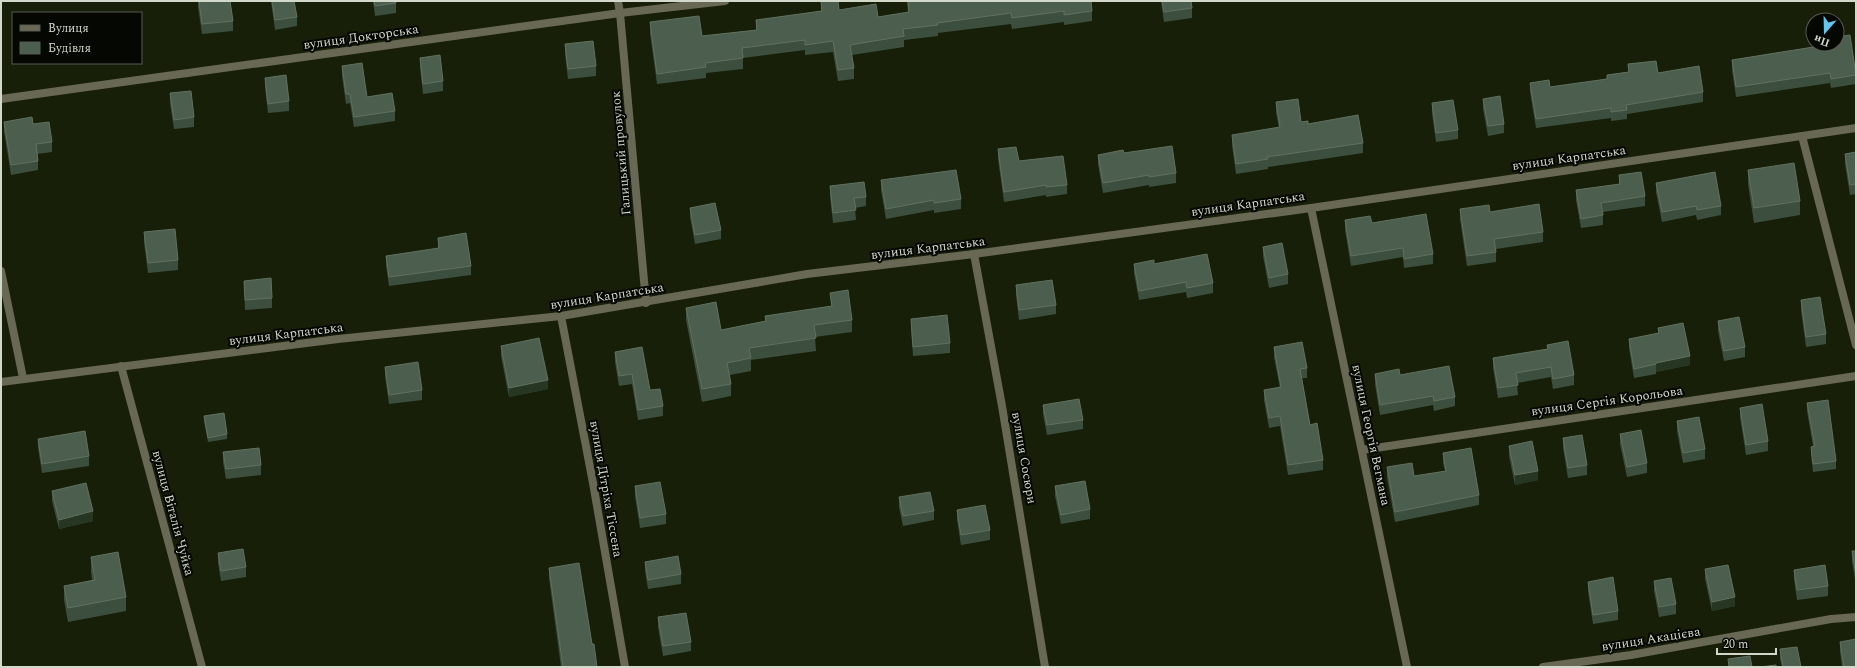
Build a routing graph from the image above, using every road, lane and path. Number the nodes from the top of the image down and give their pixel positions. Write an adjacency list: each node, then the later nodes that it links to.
1 (618, 1): 3 (street, Галицький провулок)
2 (726, 1): 3 (street, вулиця Докторська)
3 (620, 13): 4 (street, вулиця Докторська); 10 (street, Галицький провулок)
4 (1, 99)
5 (1856, 128): 6 (street, вулиця Карпатська)
6 (1802, 136): 7 (street, вулиця Карпатська); 12 (street)
7 (1311, 208): 8 (street, вулиця Карпатська); 17 (street, вулиця Георгія Вегмана)
8 (974, 254): 10 (street, вулиця Карпатська); 21 (street, вулиця Сосюри)
9 (1, 272): 15 (street)
10 (646, 303): 11 (street, вулиця Карпатська)
11 (561, 316): 13 (street, вулиця Карпатська); 20 (street, вулиця Дітріха Тіссена)
12 (1856, 345)
13 (121, 366): 15 (street, вулиця Карпатська); 19 (street, вулиця Віталія Чуйка)
14 (1856, 376): 17 (street, вулиця Сергія Корольова)
15 (23, 378): 16 (street, вулиця Карпатська)
16 (1, 382)
17 (1362, 450): 22 (street, вулиця Георгія Вегмана)
18 (1856, 617): 23 (street, вулиця Акацієва)
19 (202, 667)
20 (625, 667)
21 (1045, 667)
22 (1407, 667)
23 (1543, 667)

